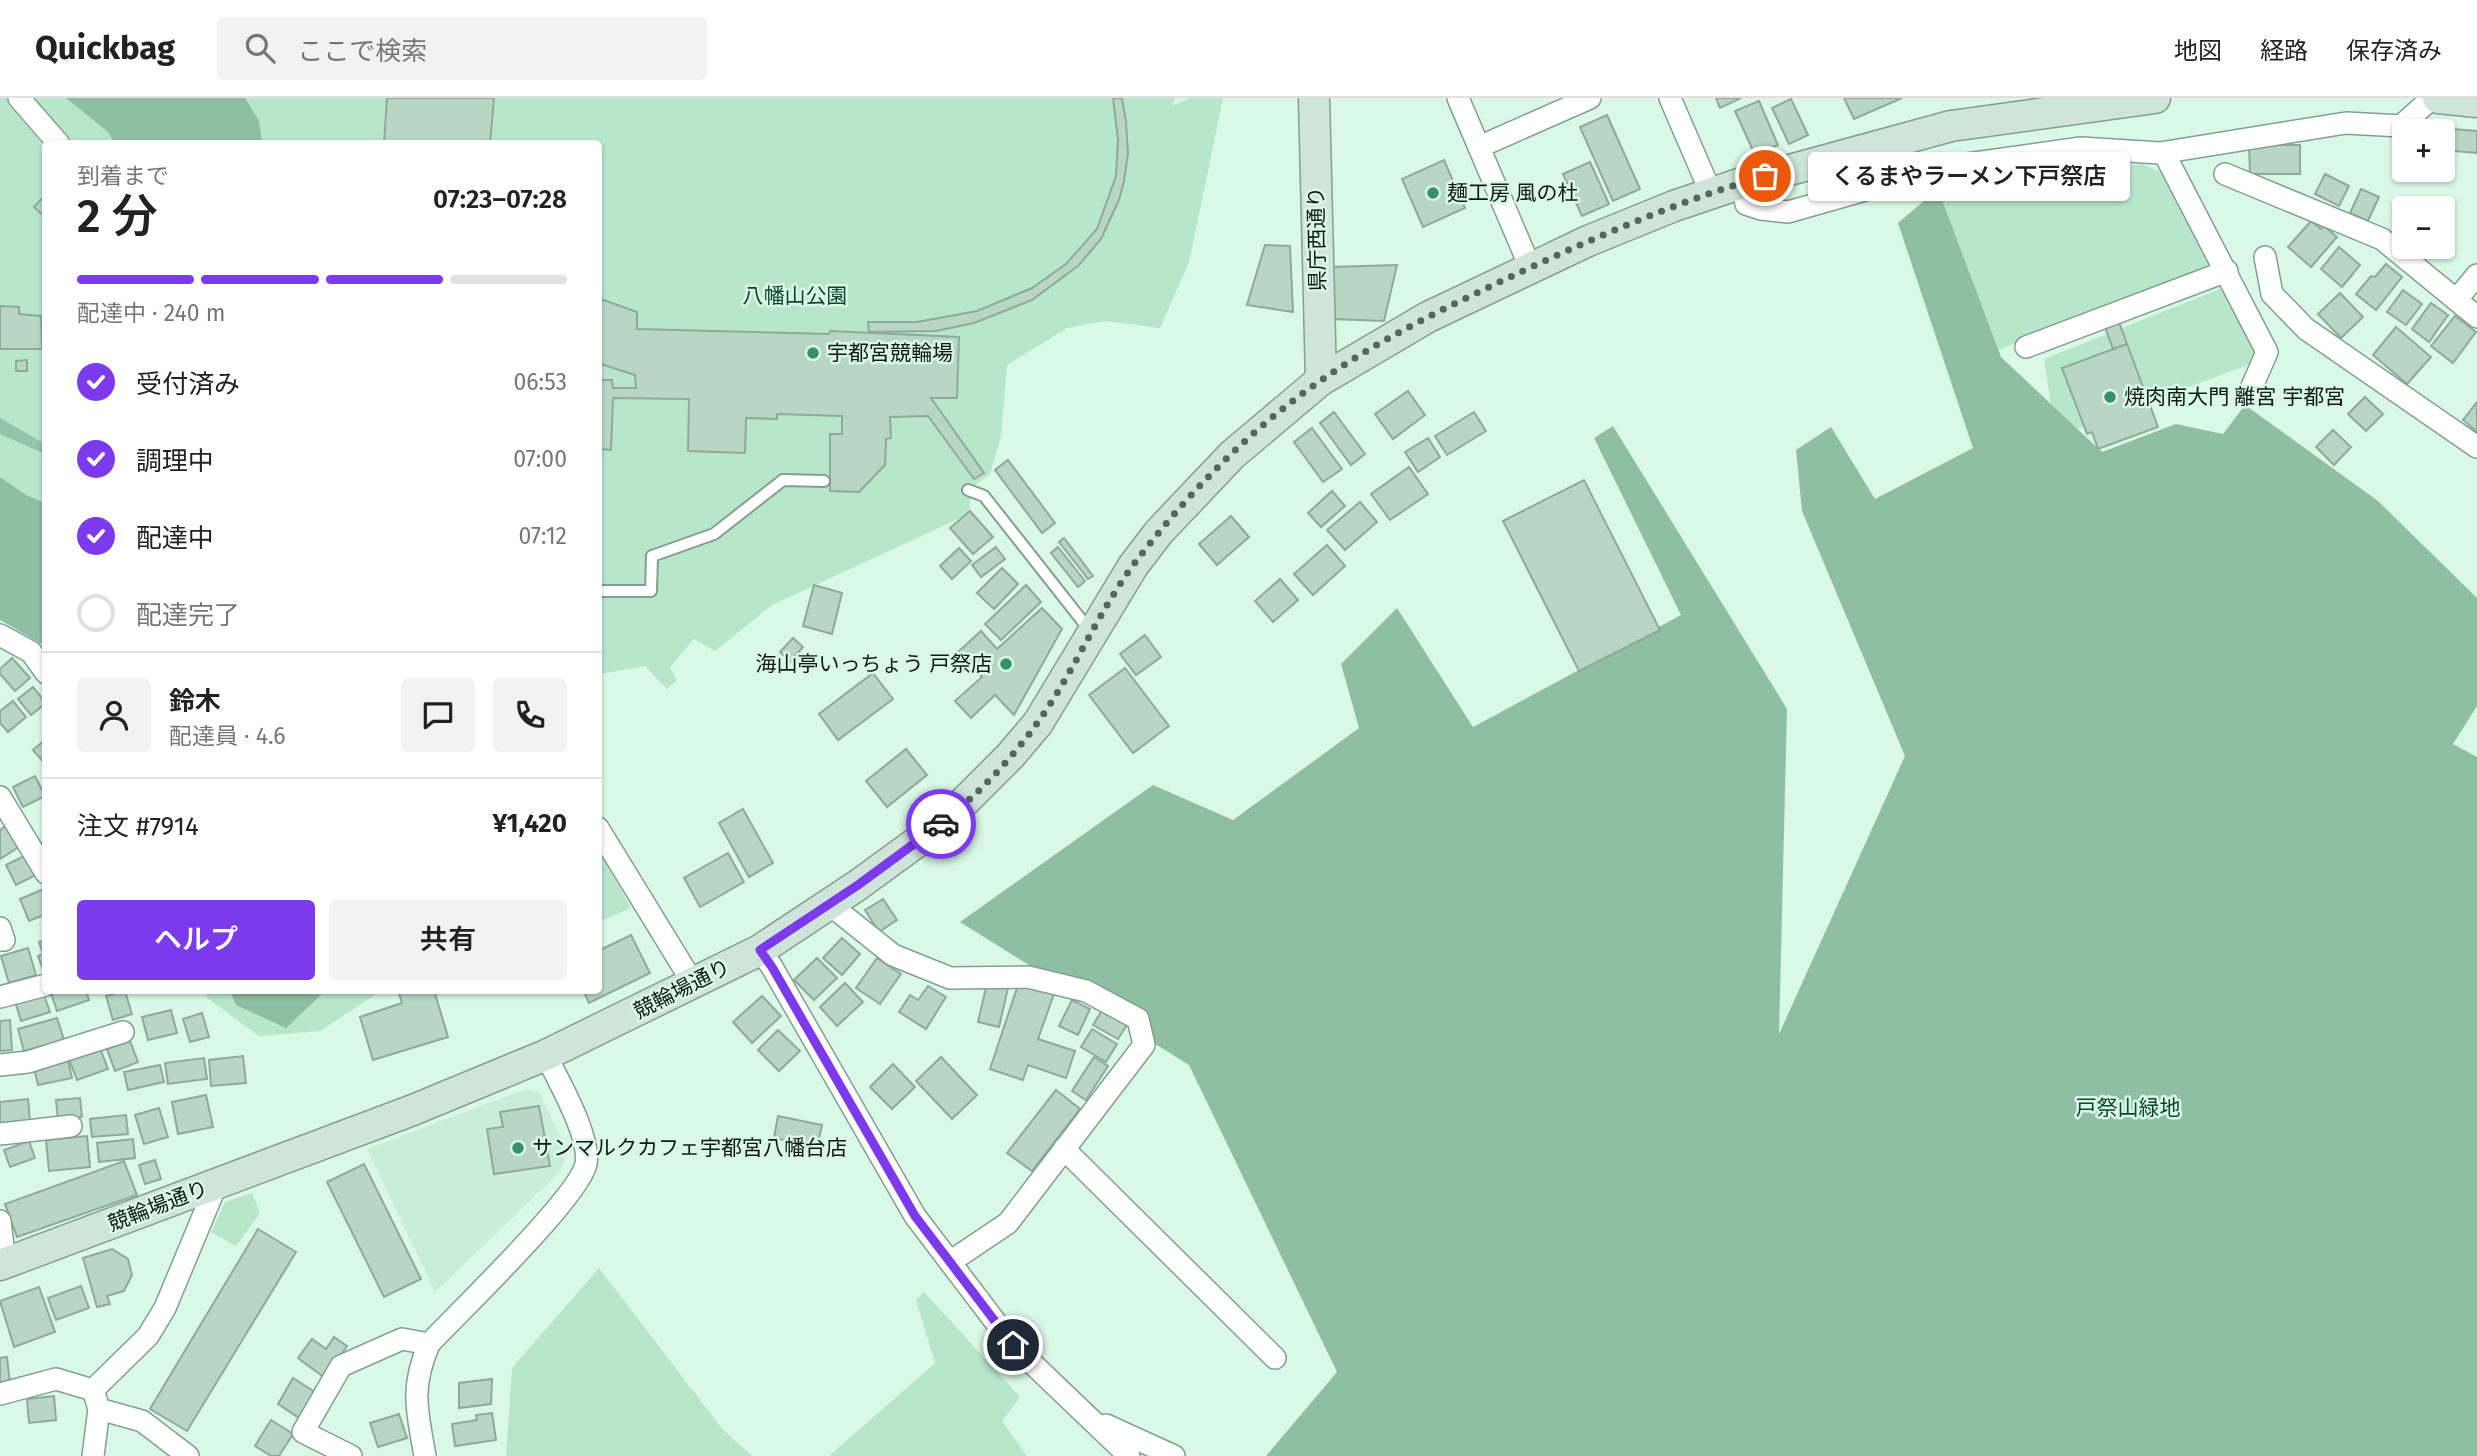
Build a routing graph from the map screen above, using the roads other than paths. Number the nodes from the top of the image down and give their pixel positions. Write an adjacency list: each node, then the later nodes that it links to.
1 (19, 98): 11 (street)
2 (1314, 98): 24 (street, 県庁西通り)
3 (1458, 98): 12 (street)
4 (1590, 98): 12 (street)
5 (1670, 98): 16 (street)
6 (2155, 98): 9 (street, 競輪場通り)
7 (2432, 98): 13 (street)
8 (2438, 98): 10 (street)
9 (2090, 102): 15 (street, 競輪場通り)
10 (2477, 102)
11 (56, 140)
12 (1479, 147): 18 (street)
13 (2164, 153): 15 (street); 19 (street)
14 (2225, 174): 21 (street)
15 (1742, 183): 16 (street, 競輪場通り)
16 (1711, 193): 18 (street, 競輪場通り)
17 (2265, 257): 26 (street)
18 (1530, 267): 24 (street, 競輪場通り)
19 (2227, 271): 23 (street); 25 (street)
20 (2477, 275): 21 (street)
21 (2457, 299): 22 (street)
22 (2477, 317)
23 (2026, 347)
24 (1321, 380): 30 (street, 競輪場通り)
25 (2250, 391)
26 (2477, 447)
27 (824, 481): 29 (lane)
28 (968, 490): 30 (lane)
29 (602, 591)
30 (1091, 632): 36 (street, 競輪場通り)
31 (0, 635): 32 (street)
32 (42, 667)
33 (0, 797): 35 (street)
34 (602, 835): 40 (street)
35 (42, 866)
36 (829, 904): 39 (street, 競輪場通り); 48 (street)
37 (0, 928): 38 (street)
38 (0, 940)
39 (760, 950): 40 (street, 競輪場通り); 51 (street)
40 (693, 983): 44 (street, 競輪場通り)
41 (42, 986): 42 (street)
42 (0, 997)
43 (124, 1032): 45 (street)
44 (546, 1055): 49 (street, 競輪場通り); 53 (street)
45 (0, 1065)
46 (71, 1126): 47 (street)
47 (0, 1134)
48 (1064, 1149): 51 (street); 54 (street)
49 (217, 1183): 52 (street, 競輪場通り); 56 (street)
50 (0, 1221): 52 (street)
51 (950, 1262): 57 (street)
52 (2, 1264)
53 (429, 1344): 60 (street); 61 (street)
54 (1275, 1358)
55 (0, 1394): 56 (street)
56 (96, 1399): 58 (street); 59 (street)
57 (1086, 1417): 62 (street); 63 (street)
58 (93, 1456)
59 (188, 1456)
60 (351, 1456)
61 (425, 1456)
62 (1129, 1456)
63 (1174, 1456)

